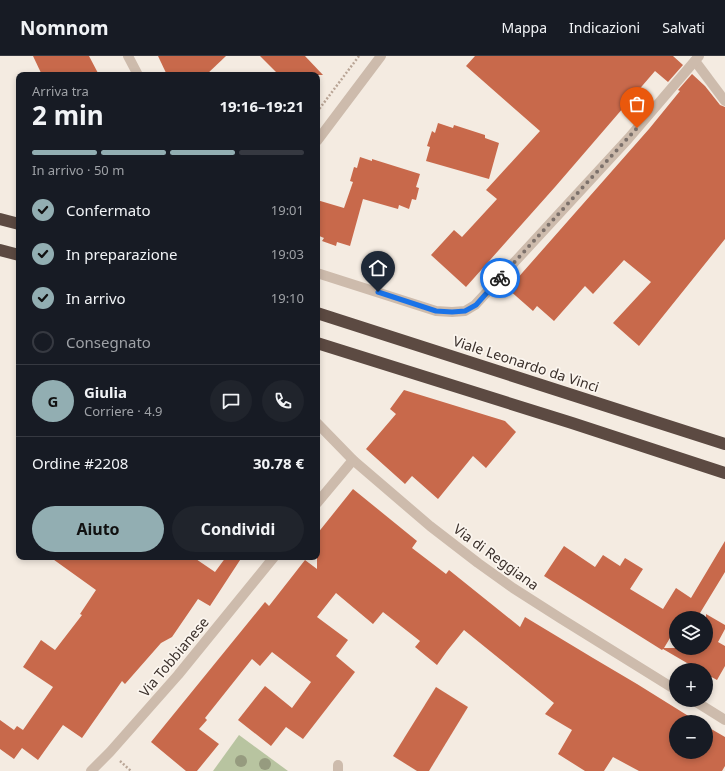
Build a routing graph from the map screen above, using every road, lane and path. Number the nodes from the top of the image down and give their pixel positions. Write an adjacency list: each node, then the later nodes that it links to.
1 (128, 56): 5 (street)
2 (359, 56): 7 (path)
3 (381, 56): 8 (street)
4 (697, 59): 6 (street); 13 (street)
5 (136, 72)
6 (725, 101)
7 (320, 108)
8 (320, 138)
9 (0, 219): 10 (highway)
10 (16, 223)
11 (0, 250): 12 (highway)
12 (16, 254)
13 (320, 274)
14 (320, 314): 17 (highway, Viale Leonardo da Vinci)
15 (320, 344): 19 (highway)
16 (320, 426): 18 (street, Via di Reggiana)
17 (725, 444)
18 (353, 460): 20 (street); 22 (street, Via di Reggiana)
19 (725, 473)
20 (320, 500)
21 (272, 560): 25 (street, Via Tobbianese)
22 (669, 686)
23 (704, 707): 24 (street)
24 (725, 720)
25 (91, 771)

